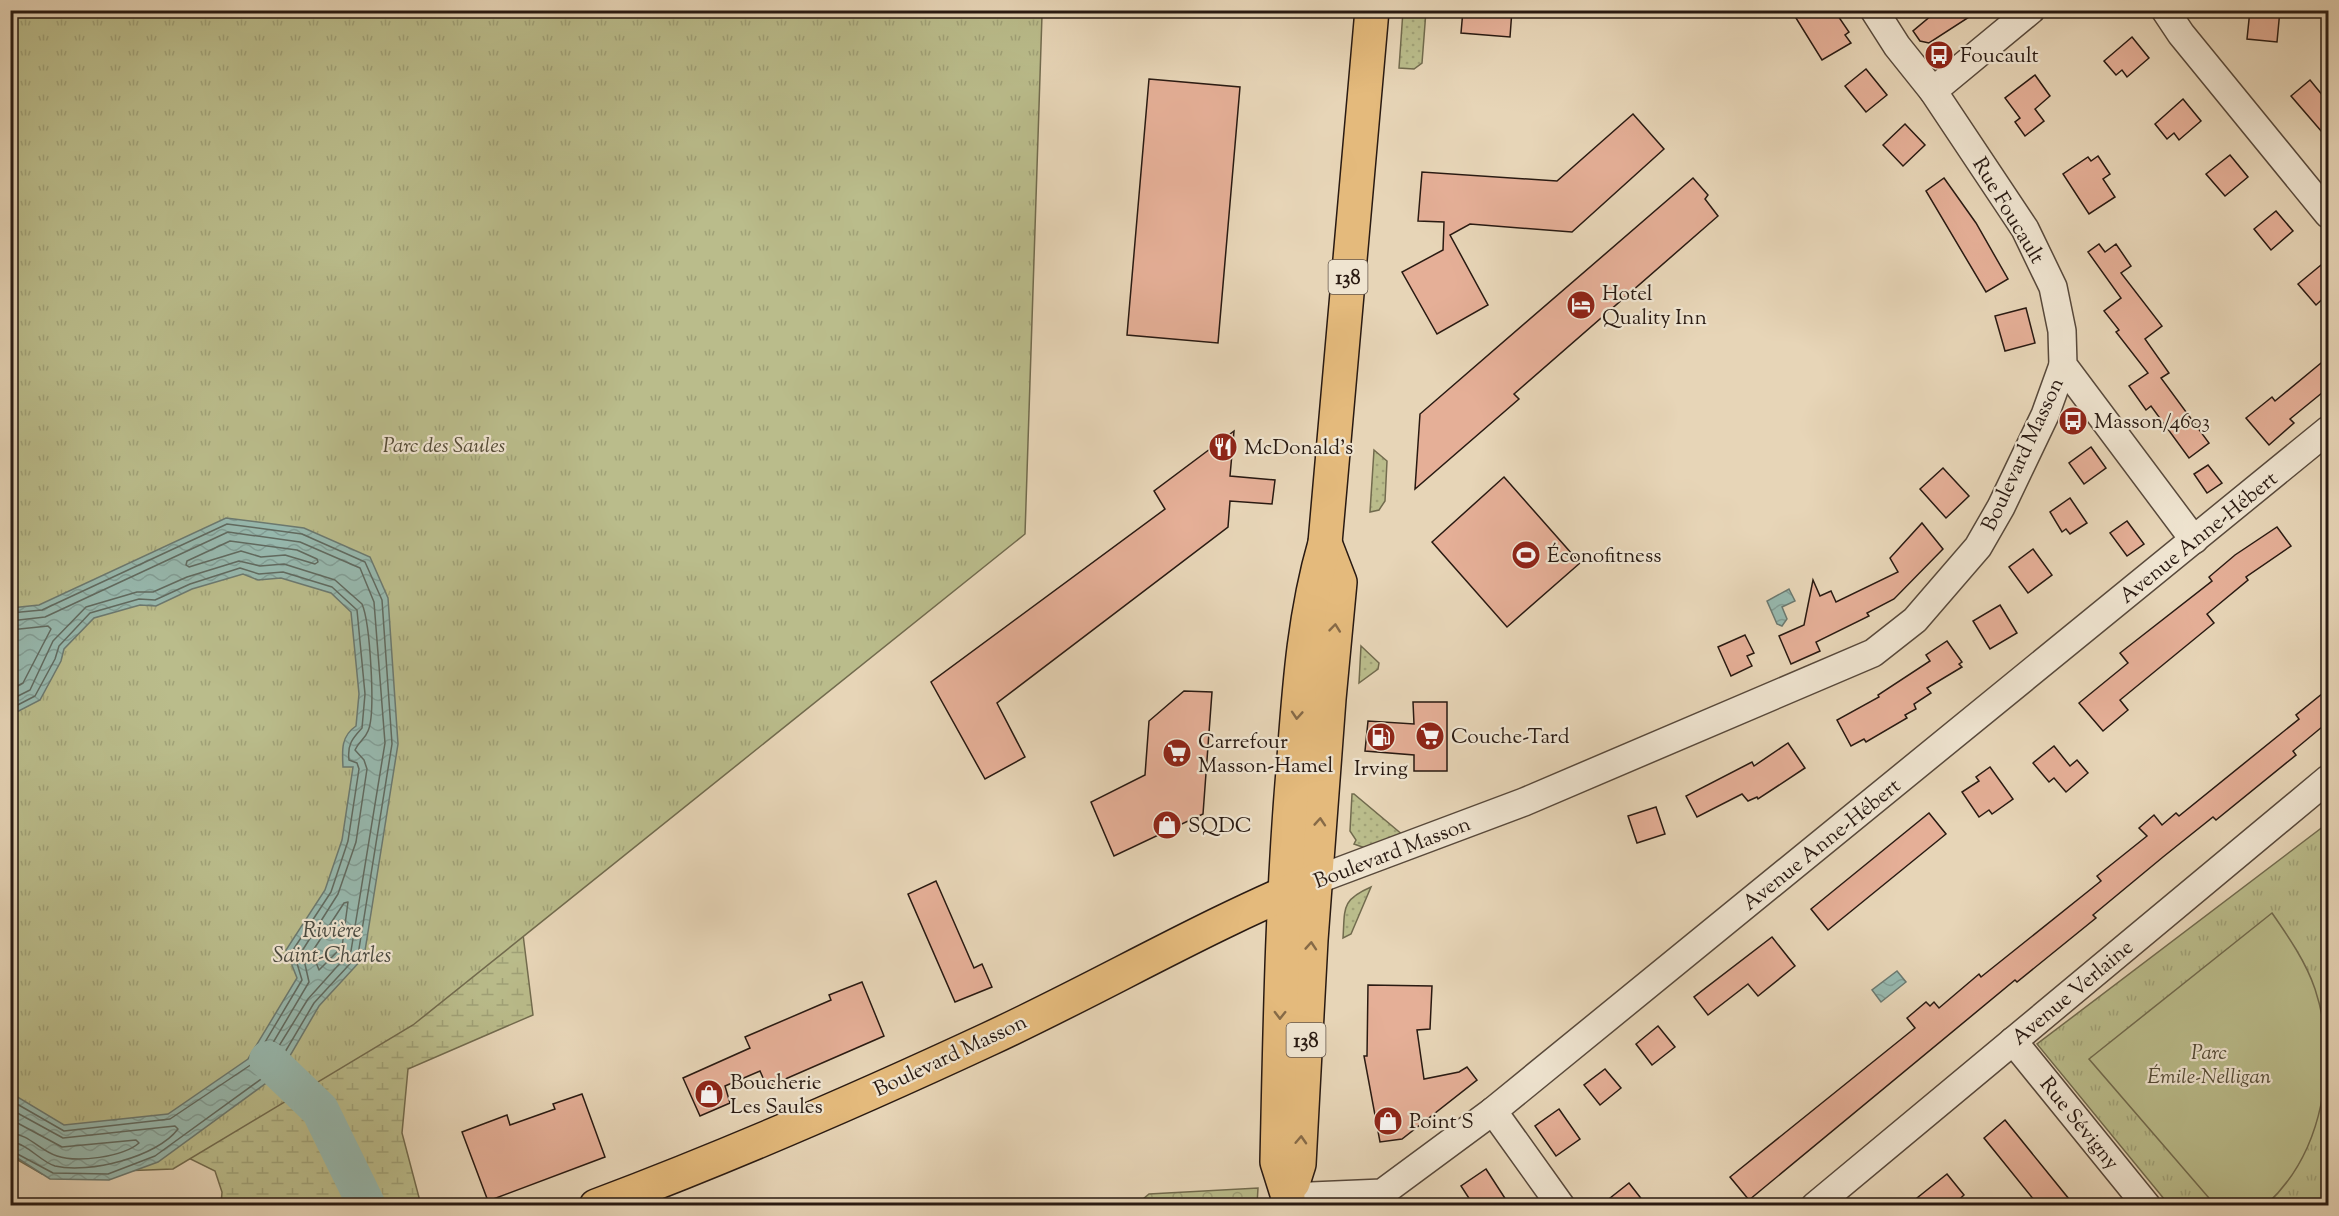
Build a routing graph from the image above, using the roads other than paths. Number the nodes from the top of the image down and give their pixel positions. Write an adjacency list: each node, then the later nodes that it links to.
1 (1372, 10): 10 (main road, 138)
2 (1874, 10): 5 (street, Rue Foucault)
3 (2031, 10): 5 (street)
4 (2165, 10): 6 (street)
5 (1933, 91): 7 (street, Rue Foucault)
6 (2328, 214)
7 (2063, 365): 9 (street); 12 (street, Boulevard Masson)
8 (2328, 430): 9 (street, Avenue Anne-Hébert)
9 (2193, 540): 15 (street, Avenue Anne-Hébert)
10 (1325, 543): 12 (main road, 138, one-way to 10); 13 (main road, 138, one-way to 13)
11 (2328, 778): 14 (street, Avenue Verlaine)
12 (1316, 880): 13 (main road, Boulevard Masson); 16 (main road, 138, one-way to 12)
13 (1284, 893): 16 (main road, 138, one-way to 16); 17 (main road, Boulevard Masson)
14 (2013, 1041): 19 (street, Avenue Verlaine); 20 (street, Rue Sévigny)
15 (1493, 1111): 16 (street, Avenue Anne-Hébert); 18 (street)
16 (1288, 1201)
17 (596, 1206)
18 (1561, 1206)
19 (1815, 1206)
20 (2147, 1206)

